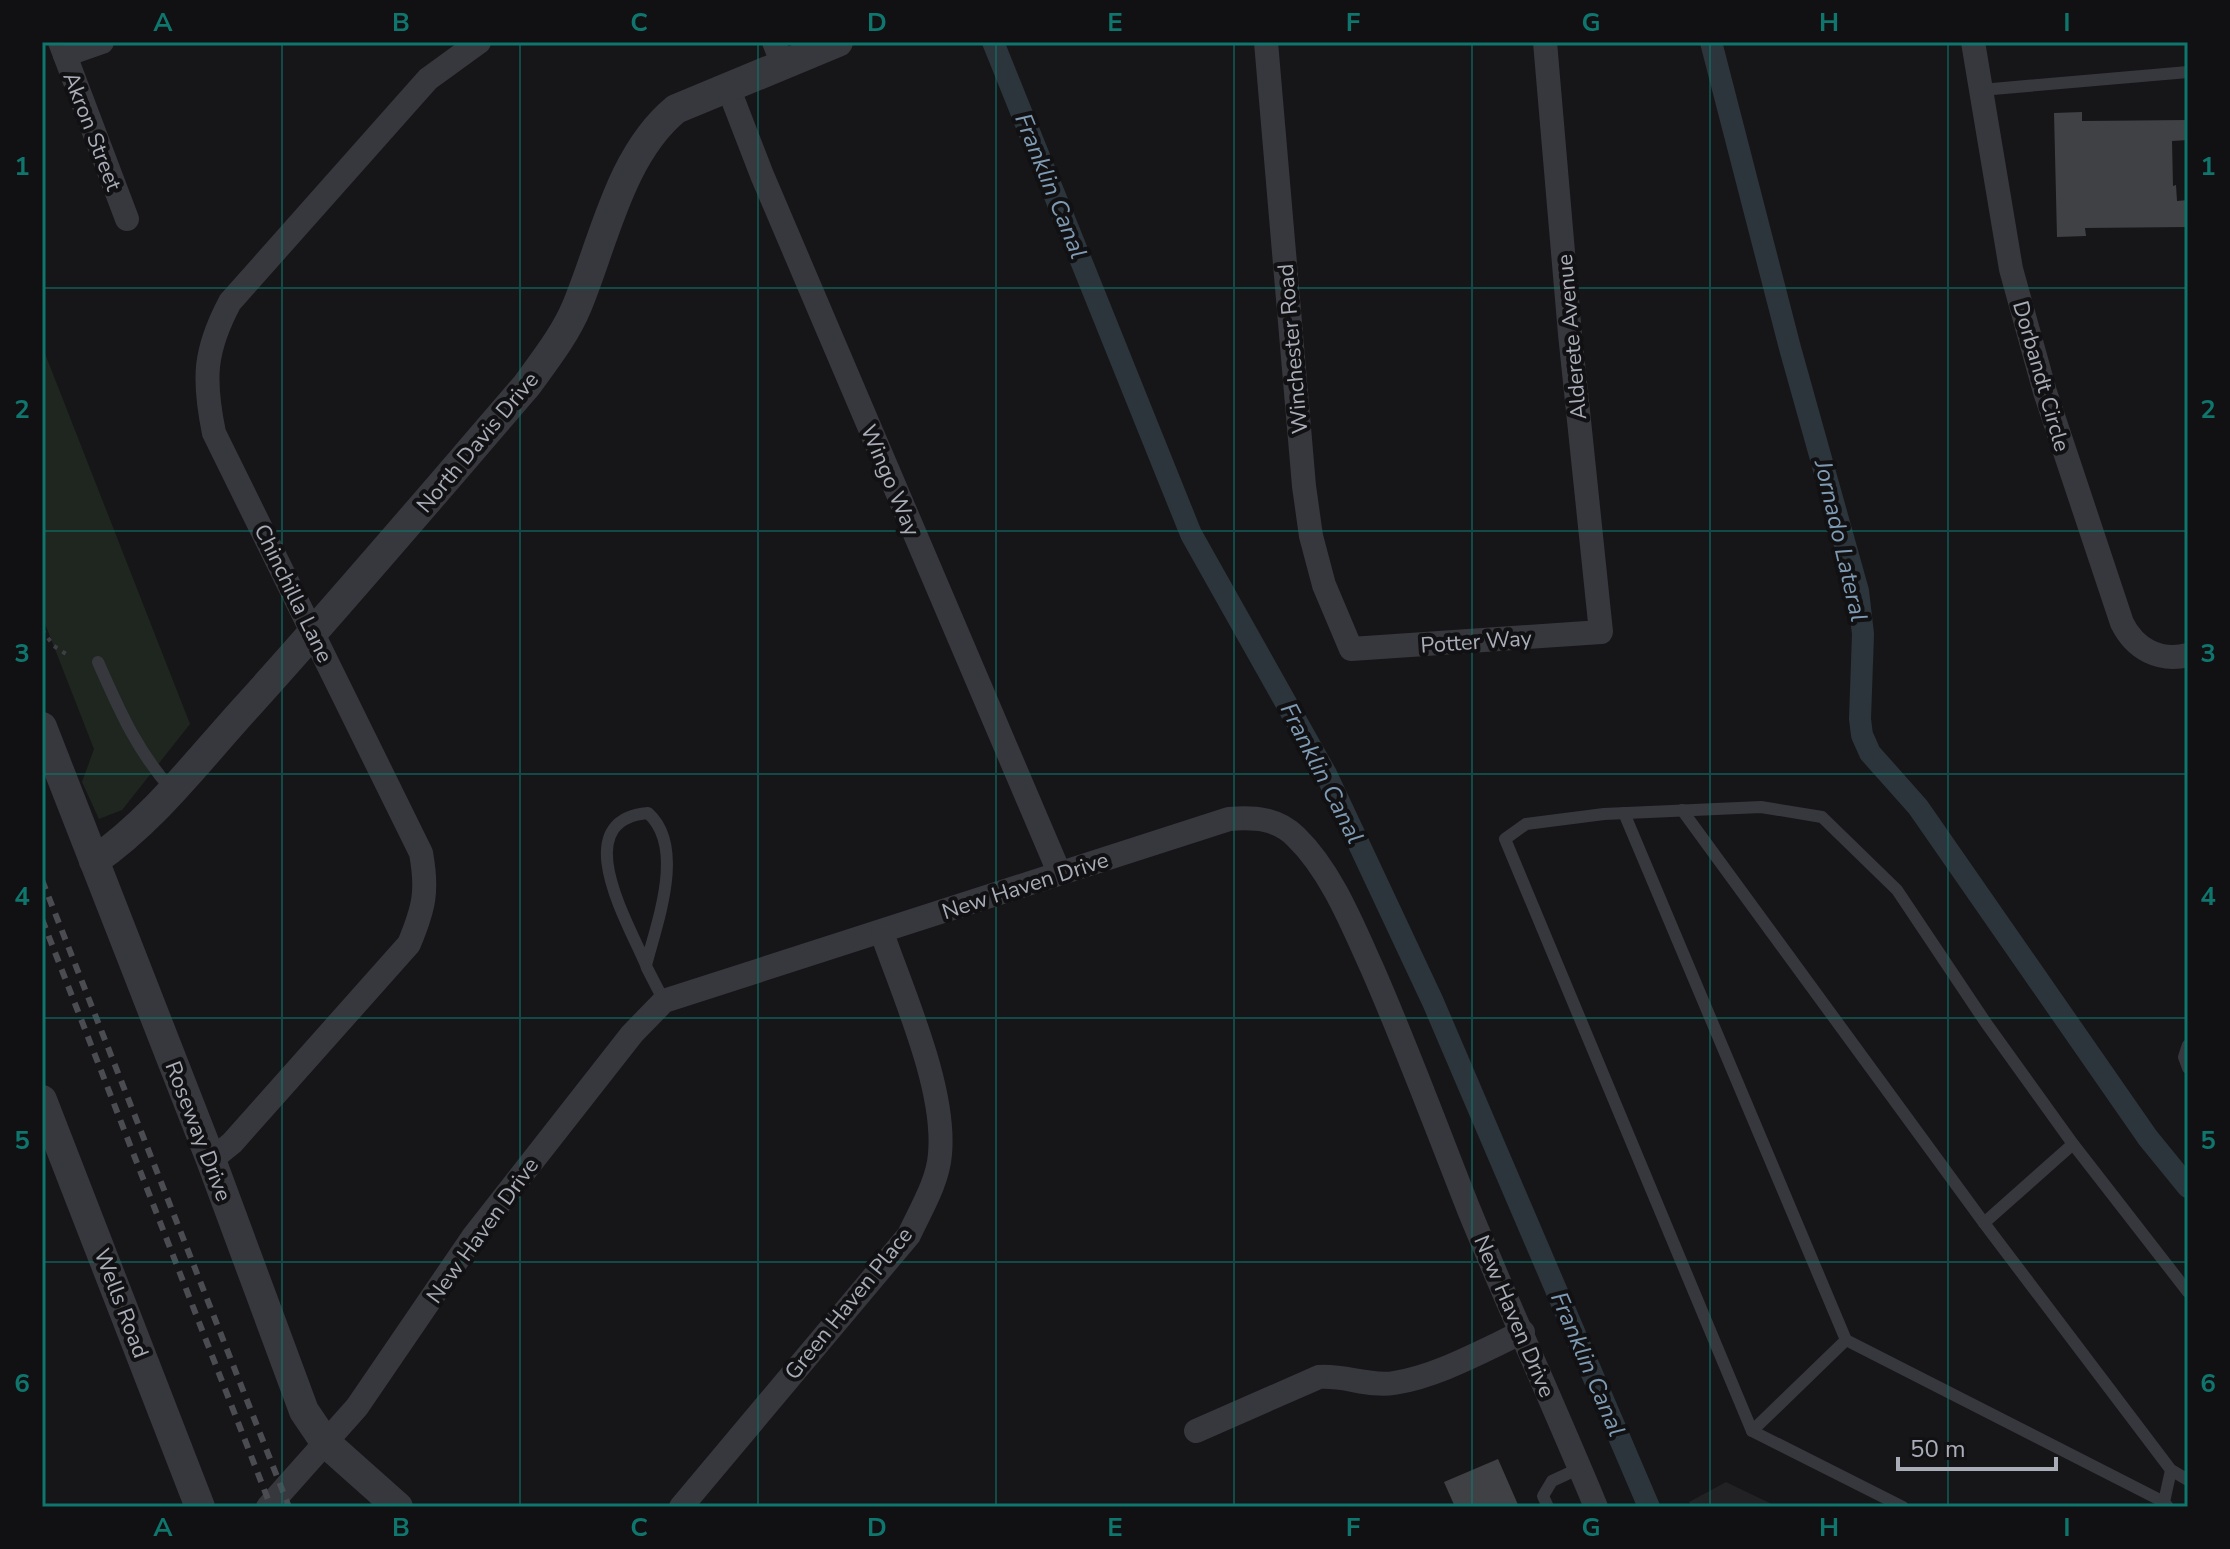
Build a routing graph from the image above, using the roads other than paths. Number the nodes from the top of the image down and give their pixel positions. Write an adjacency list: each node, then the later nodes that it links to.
1 (102, 42): 7 (street)
2 (479, 42): 14 (street, Chinchilla Lane)
3 (838, 42): 8 (street, North Davis Drive)
4 (1266, 42): 15 (street, Winchester Road)
5 (1545, 42): 13 (street, Alderete Avenue)
6 (1973, 42): 11 (street, Dorbandt Circle)
7 (62, 48): 12 (street, Akron Street)
8 (779, 53): 10 (street, North Davis Drive)
9 (2188, 72): 11 (lane)
10 (728, 87): 14 (street, North Davis Drive); 23 (street, Wingo Way)
11 (1981, 90): 16 (street, Dorbandt Circle)
12 (127, 219)
13 (1601, 632): 15 (street, Potter Way)
14 (314, 633): 19 (street, North Davis Drive); 31 (street, Chinchilla Lane)
15 (1351, 649)
16 (2188, 655)
17 (98, 662): 19 (lane)
18 (42, 727): 22 (street, Roseway Drive)
19 (172, 790): 22 (street, North Davis Drive)
20 (1682, 810): 21 (lane); 30 (lane); 32 (lane)
21 (1624, 813): 35 (lane); 37 (lane)
22 (94, 861): 31 (street, Roseway Drive)
23 (1059, 872): 24 (street, New Haven Drive); 34 (street, New Haven Drive)
24 (882, 933): 26 (street, New Haven Drive); 46 (street, Green Haven Place)
25 (646, 965): 25 (lane); 26 (lane)
26 (664, 1001): 38 (street, New Haven Drive)
27 (2188, 1045): 28 (lane)
28 (2188, 1068)
29 (42, 1100): 43 (street, Wells Road)
30 (2073, 1144): 32 (lane); 33 (lane)
31 (211, 1160): 38 (street, Roseway Drive)
32 (1984, 1223): 40 (lane)
33 (2188, 1292)
34 (1523, 1332): 36 (street); 39 (street, New Haven Drive)
35 (1846, 1340): 37 (lane); 42 (lane)
36 (1196, 1431)
37 (1752, 1431): 49 (lane)
38 (325, 1442): 44 (street, New Haven Drive); 45 (street, Roseway Drive)
39 (1580, 1468): 47 (lane); 48 (street, New Haven Drive)
40 (2171, 1470): 41 (lane); 42 (lane)
41 (2188, 1480)
42 (2166, 1504)
43 (200, 1507)
44 (268, 1507)
45 (398, 1507)
46 (681, 1507)
47 (1548, 1507)
48 (1596, 1507)
49 (1903, 1507)

